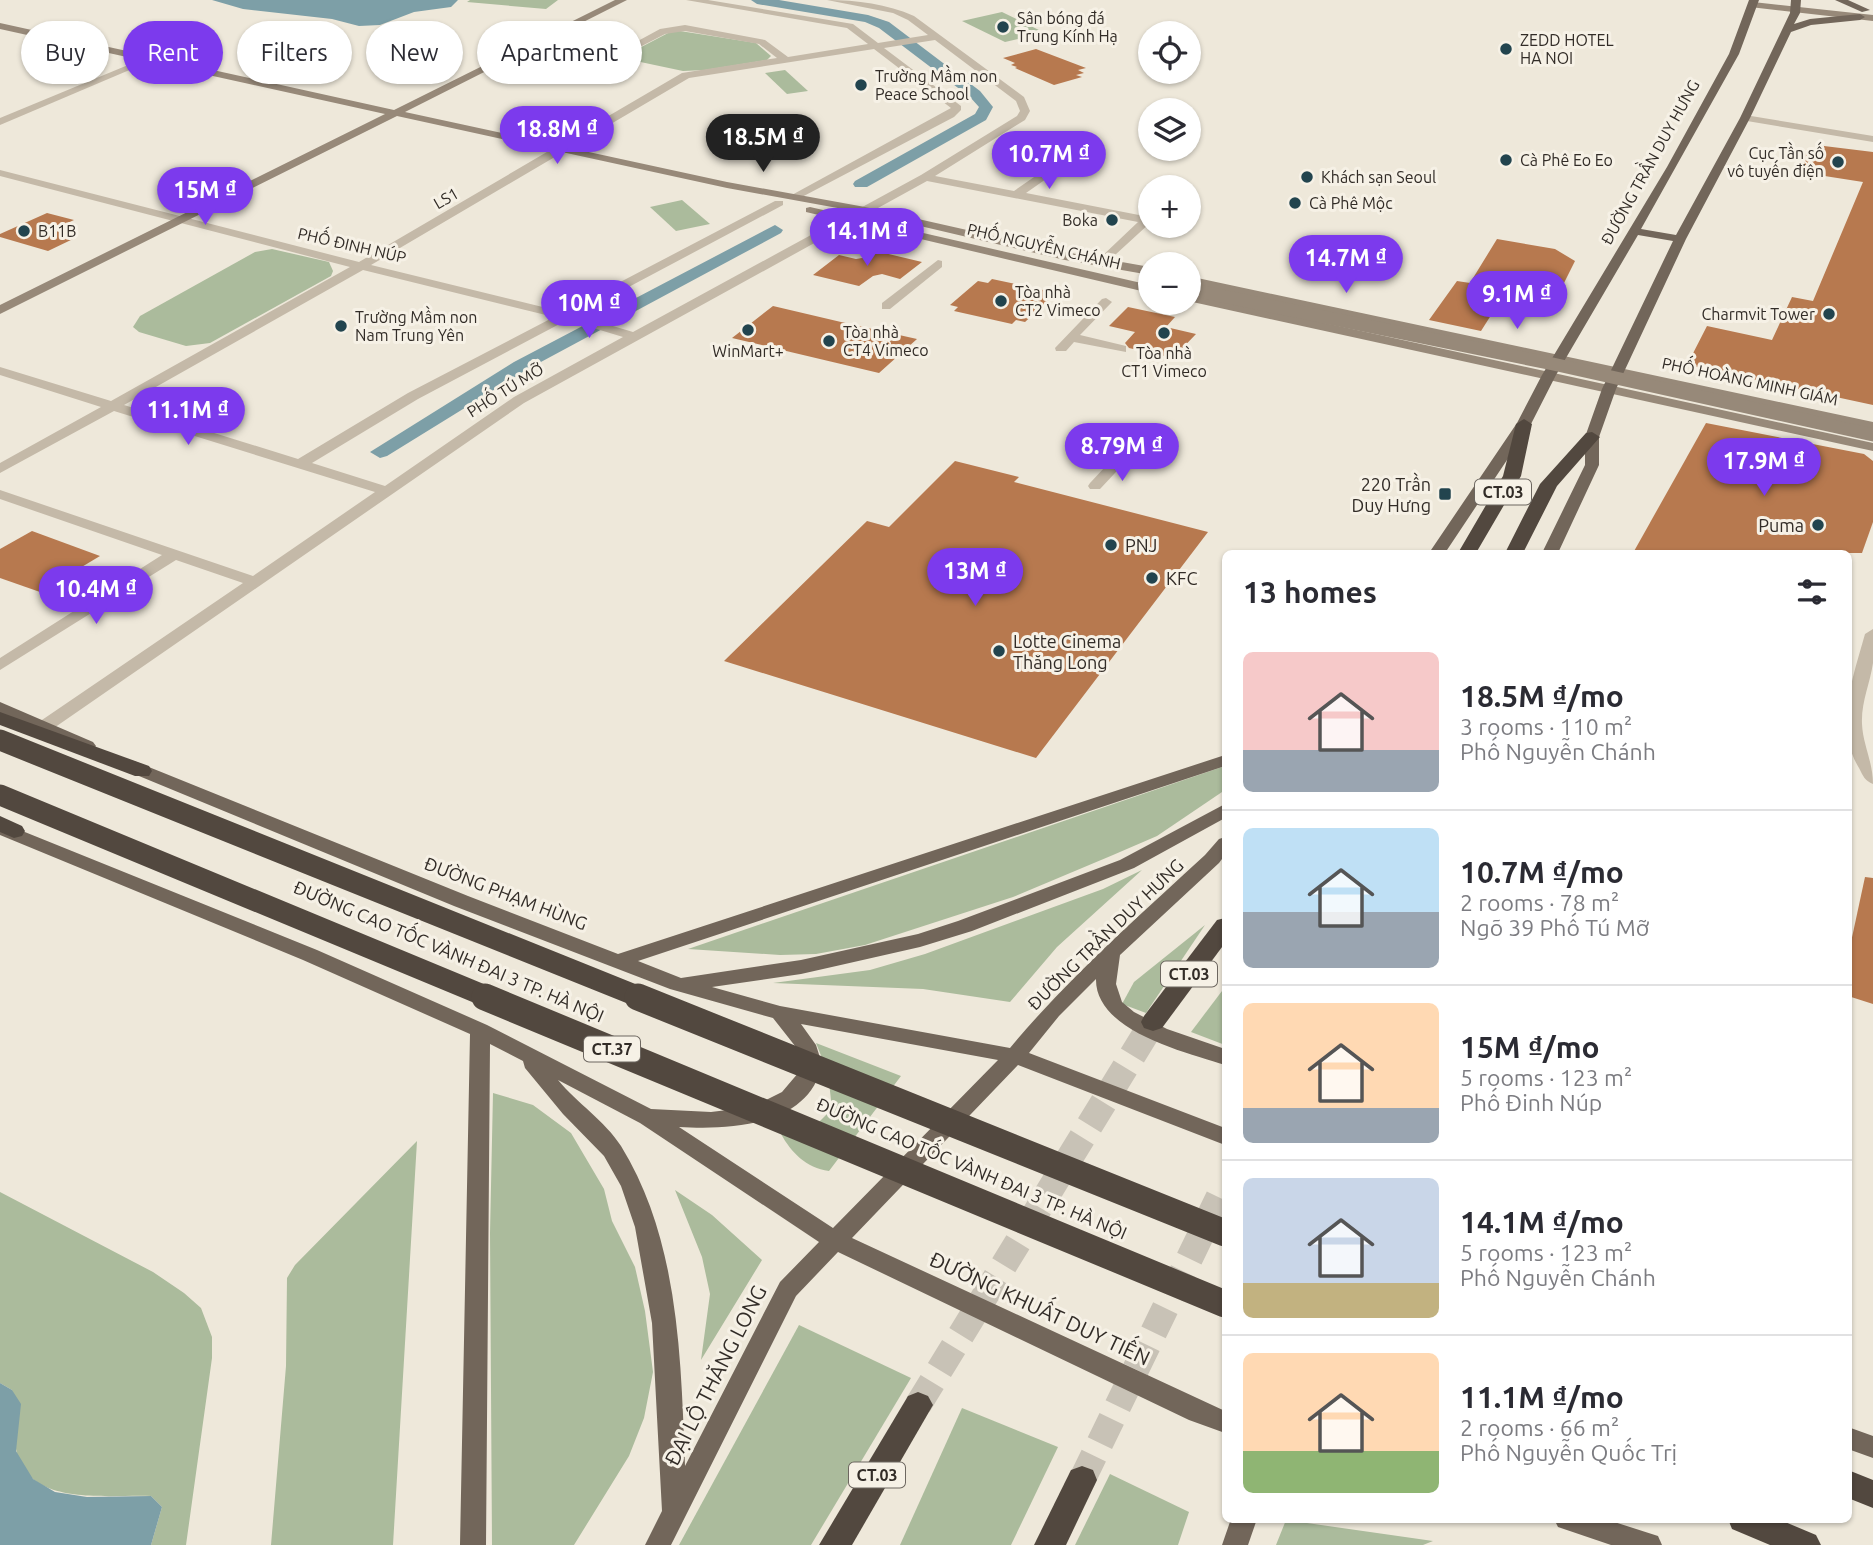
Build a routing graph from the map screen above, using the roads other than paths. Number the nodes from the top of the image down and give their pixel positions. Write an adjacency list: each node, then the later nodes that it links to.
1 (622, 0): 19 (street)
2 (691, 0): 14 (street)
3 (832, 0): 12 (street, PHỐ TÚ MỠ)
4 (1784, 0): 7 (street)
5 (1840, 0): 8 (main road)
6 (1754, 2): 7 (street); 36 (main road, ĐƯỜNG TRẦN DUY HƯNG)
7 (1796, 4): 8 (street); 11 (main road)
8 (1866, 13): 9 (street); 11 (main road)
9 (1873, 18)
10 (0, 26): 15 (street, PHỐ NGUYỄN CHÁNH)
11 (1786, 31): 20 (main road)
12 (936, 37): 14 (street, LS1); 26 (street, PHỐ TÚ MỠ)
13 (642, 42): 16 (street)
14 (877, 46): 16 (street, LS1); 28 (street)
15 (123, 54)
16 (786, 60): 23 (street, LS1)
17 (123, 70): 21 (street)
18 (223, 76): 19 (street, PHỐ NGUYỄN CHÁNH)
19 (396, 113): 23 (street, PHỐ NGUYỄN CHÁNH); 34 (street)
20 (1745, 118): 22 (street); 37 (main road)
21 (0, 122)
22 (1873, 139)
23 (558, 149): 27 (street, PHỐ NGUYỄN CHÁNH); 39 (street, LS1)
24 (1079, 172): 29 (street)
25 (0, 173): 34 (street, PHỐ ĐINH NÚP)
26 (925, 177): 29 (street); 31 (street, PHỐ TÚ MỠ)
27 (727, 185): 28 (street, PHỐ NGUYỄN CHÁNH); 30 (street, PHỐ NGUYỄN CHÁNH)
28 (796, 195): 31 (street, PHỐ NGUYỄN CHÁNH)
29 (1016, 195): 32 (street)
30 (779, 203): 33 (street, PHỐ NGUYỄN CHÁNH); 51 (street, PHỐ TÚ MỠ)
31 (865, 210): 33 (street, PHỐ TÚ MỠ); 41 (street, PHỐ NGUYỄN CHÁNH)
32 (1138, 216)
33 (847, 219): 40 (street, PHỐ NGUYỄN CHÁNH); 52 (street, PHỐ TÚ MỠ)
34 (182, 220): 39 (street, PHỐ ĐINH NÚP); 50 (street)
35 (1138, 228): 41 (street)
36 (1634, 230): 37 (main road); 58 (main road, ĐƯỜNG TRẦN DUY HƯNG)
37 (1680, 239): 60 (main road)
38 (938, 264): 49 (street)
39 (362, 265): 51 (street, PHỐ ĐINH NÚP); 64 (street, LS1)
40 (1052, 265): 41 (street); 45 (street, PHỐ NGUYỄN CHÁNH)
41 (1098, 266): 42 (street, PHỐ NGUYỄN CHÁNH); 43 (street)
42 (1138, 270)
43 (1138, 278)
44 (1201, 283): 54 (street)
45 (1138, 286)
46 (1201, 292): 68 (street, bridge)
47 (1201, 301): 57 (street)
48 (1106, 302): 53 (street)
49 (886, 306)
50 (0, 310)
51 (568, 316): 52 (street, PHỐ ĐINH NÚP); 72 (street, PHỐ TÚ MỠ)
52 (632, 336): 75 (street, PHỐ TÚ MỠ)
53 (1071, 337): 55 (street); 56 (street)
54 (1466, 338): 57 (street); 58 (street)
55 (1060, 348)
56 (1121, 349)
57 (1443, 352): 61 (street)
58 (1560, 357): 60 (street, PHỐ HOÀNG MINH GIÁM); 61 (main road, ĐƯỜNG TRẦN DUY HƯNG)
59 (0, 371): 64 (street)
60 (1619, 371): 62 (main road); 63 (street, PHỐ HOÀNG MINH GIÁM)
61 (1549, 375): 62 (street); 66 (main road, ĐƯỜNG TRẦN DUY HƯNG)
62 (1609, 388): 65 (street); 69 (main road)
63 (1708, 391): 65 (street); 67 (street, PHỐ HOÀNG MINH GIÁM)
64 (113, 405): 72 (street); 73 (street, LS1)
65 (1692, 408): 70 (street)
66 (1524, 424): 77 (main road, ĐƯỜNG TRẦN DUY HƯNG); 78 (highway, CT.03)
67 (1873, 426)
68 (1873, 435)
69 (1592, 437): 79 (highway, CT.03); 80 (main road)
70 (1873, 447)
71 (1124, 456): 74 (street)
72 (300, 464): 75 (street)
73 (0, 469)
74 (1095, 486)
75 (387, 491): 82 (street, PHỐ TÚ MỠ)
76 (0, 494): 81 (street)
77 (1439, 550)
78 (1469, 550)
79 (1516, 550)
80 (1551, 550)
81 (173, 555): 82 (street); 84 (street)
82 (255, 582): 87 (street, PHỐ TÚ MỠ)
83 (1873, 634): 91 (street)
84 (0, 665)
85 (0, 707): 87 (main road, ĐƯỜNG PHẠM HÙNG)
86 (0, 718): 90 (highway)
87 (45, 726): 90 (main road, ĐƯỜNG PHẠM HÙNG)
88 (0, 740): 108 (highway, ĐƯỜNG CAO TỐC VÀNH ĐAI 3 TP. HÀ NỘI, bridge)
89 (1222, 761): 98 (main road)
90 (142, 771): 98 (main road, ĐƯỜNG PHẠM HÙNG)
91 (1873, 778)
92 (0, 794): 110 (highway, ĐƯỜNG CAO TỐC VÀNH ĐAI 3 TP. HÀ NỘI / CT.37, bridge)
93 (1222, 812): 99 (main road)
94 (5, 827): 102 (main road)
95 (1222, 847): 97 (main road, ĐƯỜNG TRẦN DUY HƯNG)
96 (1222, 930): 101 (highway, CT.03)
97 (1111, 952): 104 (main road, ĐƯỜNG TRẦN DUY HƯNG); 105 (main road)
98 (617, 961): 99 (main road, ĐƯỜNG PHẠM HÙNG)
99 (677, 984): 100 (main road, ĐƯỜNG PHẠM HÙNG)
100 (780, 1013): 104 (main road, ĐƯỜNG PHẠM HÙNG); 106 (main road)
101 (1153, 1022)
102 (480, 1030): 103 (main road); 122 (main road)
103 (526, 1055): 106 (main road); 118 (main road)
104 (1015, 1056): 107 (main road); 109 (main road, ĐƯỜNG TRẦN DUY HƯNG)
105 (1222, 1056)
106 (648, 1116): 109 (main road)
107 (1222, 1136)
108 (1222, 1232)
109 (834, 1240): 112 (main road, ĐƯỜNG KHUẤT DUY TIẾN); 118 (main road, ĐẠI LỘ THĂNG LONG)
110 (1222, 1303)
111 (918, 1405): 124 (highway, CT.03)
112 (1222, 1421)
113 (1852, 1439): 114 (main road)
114 (1873, 1447)
115 (1082, 1480): 125 (highway)
116 (1852, 1486): 117 (highway)
117 (1873, 1494)
118 (675, 1513): 123 (main road, ĐẠI LỘ THĂNG LONG)
119 (1243, 1523): 126 (main road)
120 (1594, 1523): 127 (main road)
121 (1753, 1523): 128 (highway)
122 (473, 1545)
123 (658, 1545)
124 (835, 1545)
125 (1050, 1545)
126 (1235, 1545)
127 (1649, 1545)
128 (1805, 1545)

